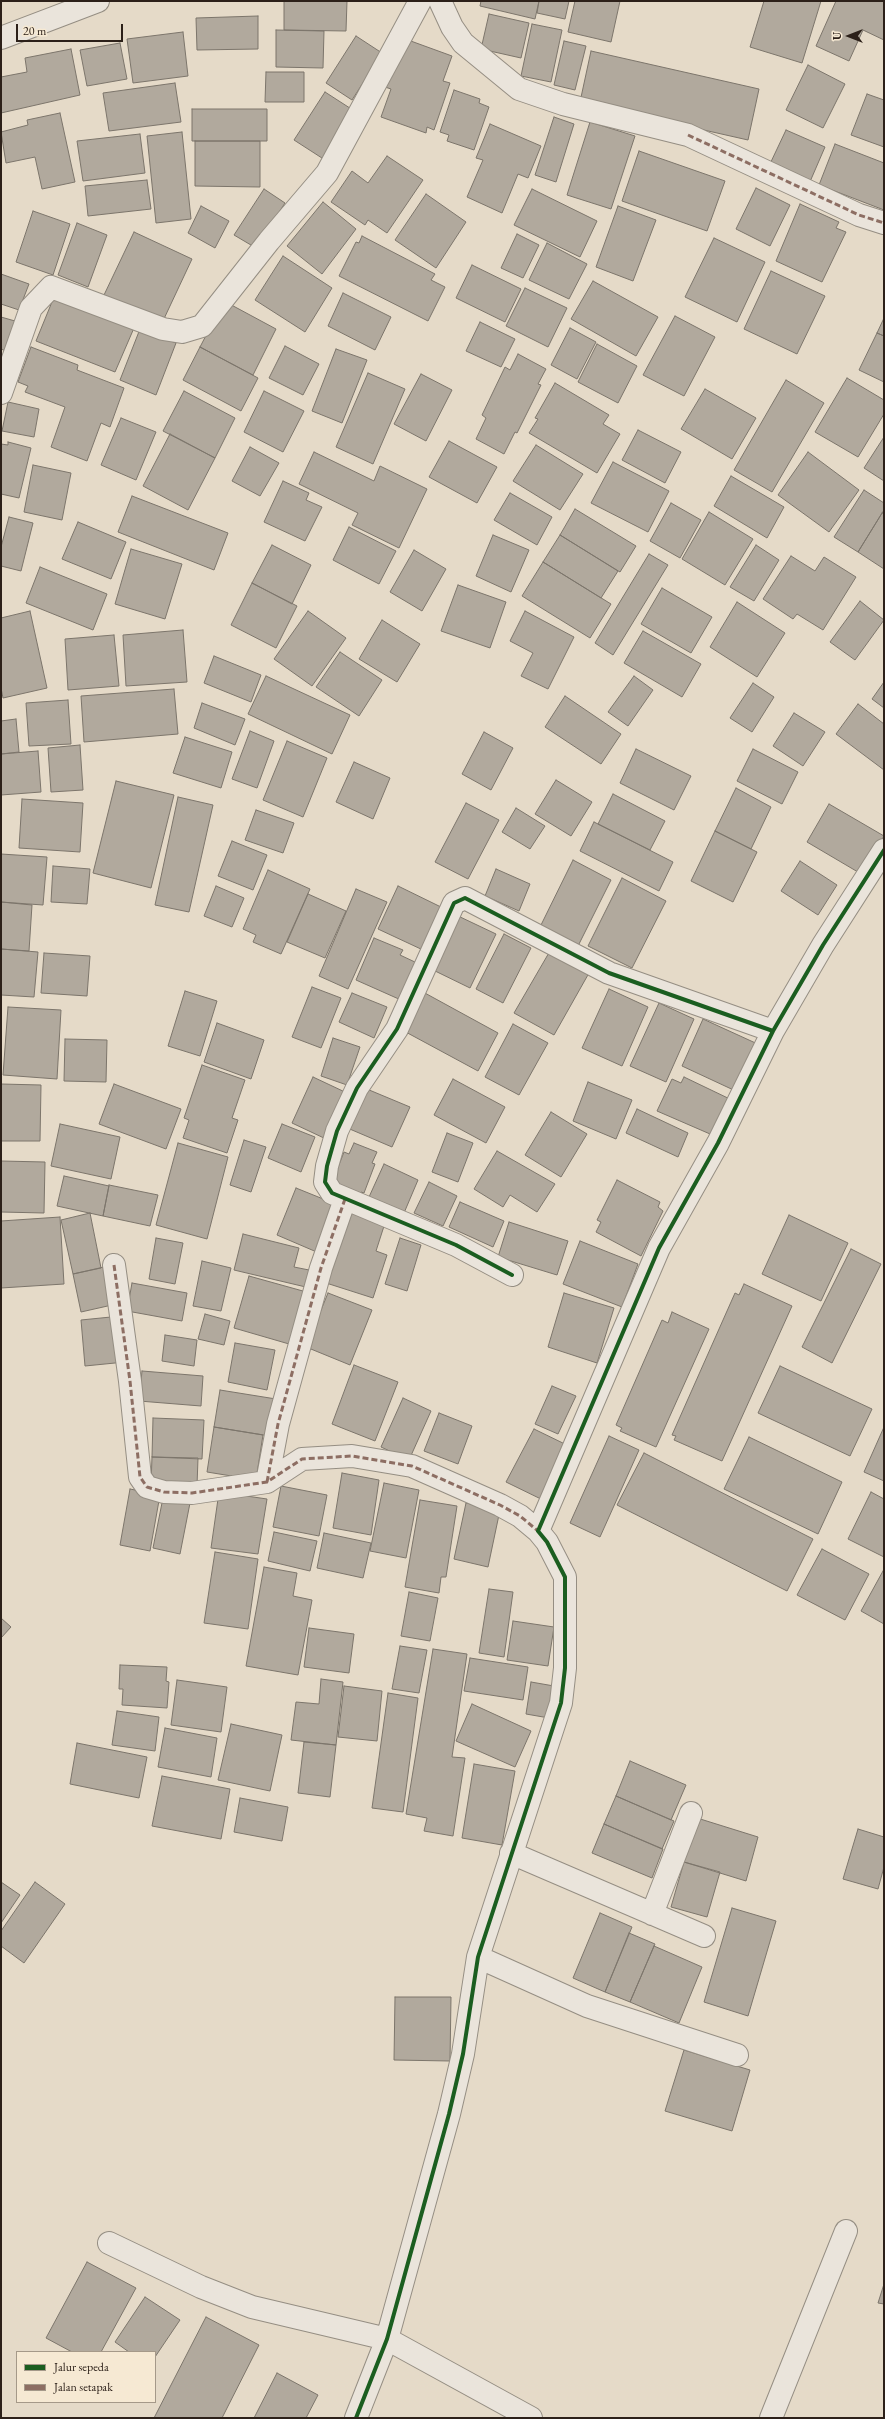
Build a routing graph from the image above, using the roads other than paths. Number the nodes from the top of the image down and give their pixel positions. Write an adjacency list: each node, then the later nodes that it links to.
1 (98, 1): 4 (street)
2 (420, 1): 6 (street)
3 (440, 1): 5 (street)
4 (1, 38)
5 (884, 223)
6 (1, 393)
7 (884, 850): 8 (street)
8 (773, 1031): 9 (street); 13 (street)
9 (345, 1199): 11 (street); 12 (street)
10 (114, 1265): 12 (street)
11 (512, 1275)
12 (267, 1482): 13 (street)
13 (538, 1531): 15 (street)
14 (691, 1813): 16 (street)
15 (510, 1853): 16 (street); 18 (street)
16 (652, 1914): 17 (street)
17 (704, 1936)
18 (478, 1957): 19 (street); 22 (street)
19 (737, 2055)
20 (846, 2231): 25 (street)
21 (108, 2243): 22 (street)
22 (387, 2339): 23 (street); 24 (street)
23 (356, 2418)
24 (531, 2418)
25 (771, 2418)

